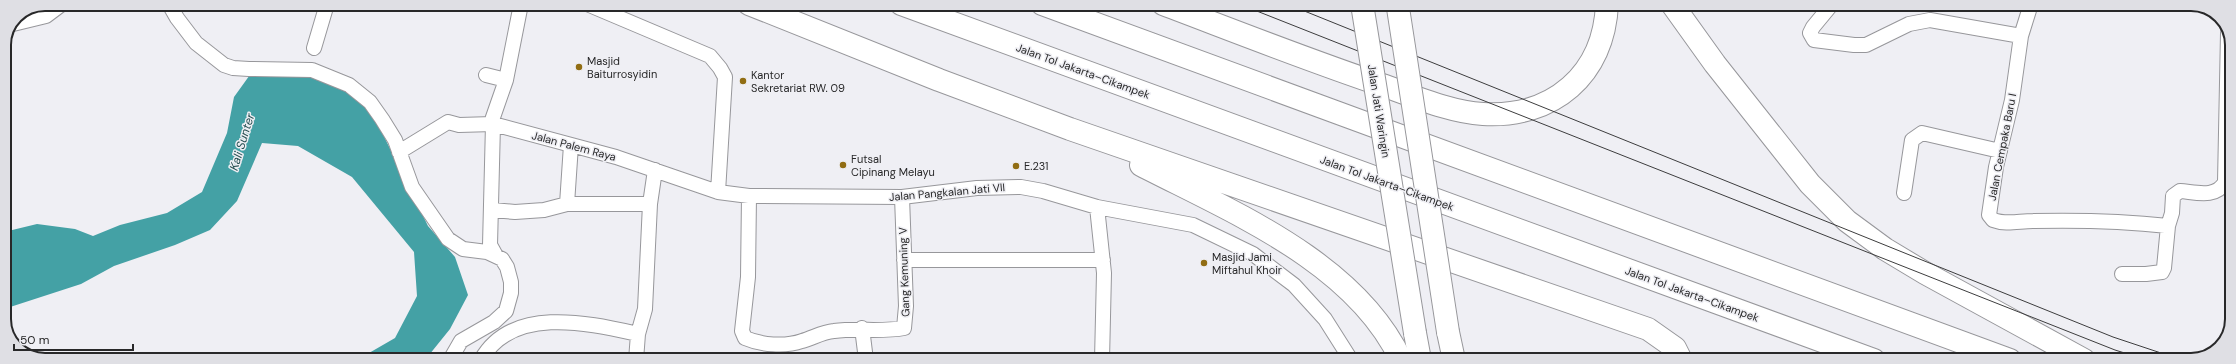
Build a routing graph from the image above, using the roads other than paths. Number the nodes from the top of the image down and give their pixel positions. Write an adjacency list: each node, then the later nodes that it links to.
1 (54, 11): 16 (street)
2 (173, 11): 24 (street)
3 (325, 11): 18 (street)
4 (520, 11): 20 (street)
5 (604, 11): 28 (street)
6 (766, 11): 22 (main road)
7 (920, 11): 53 (main road, Jalan Tol Jakarta–Cikampek)
8 (1061, 11): 54 (main road)
9 (1181, 11): 12 (main road)
10 (1363, 11): 50 (main road, Jalan Jati Waringin, bridge)
11 (1399, 11): 51 (main road, bridge)
12 (1606, 11)
13 (1677, 11): 55 (main road)
14 (1826, 11): 17 (street)
15 (2030, 11): 17 (street, Jalan Cempaka Baru I)
16 (20, 22)
17 (2021, 36): 25 (street, Jalan Cempaka Baru I)
18 (314, 48)
19 (486, 75): 20 (street)
20 (506, 80): 21 (street)
21 (492, 124): 23 (street, Jalan Palem Raya); 24 (street, Jalan Palem Raya); 35 (street)
22 (1070, 129): 49 (main road); 52 (main road)
23 (570, 145): 26 (street, Jalan Palem Raya); 32 (street)
24 (399, 152): 37 (street)
25 (2000, 152): 29 (street); 36 (street, Jalan Cempaka Baru I)
26 (655, 170): 28 (street, Jalan Pangkalan Jati VII); 33 (street)
27 (2225, 182): 36 (street)
28 (718, 192): 30 (street, Jalan Pangkalan Jati VII)
29 (1904, 193)
30 (749, 196): 31 (street, Jalan Pangkalan Jati VII); 41 (street)
31 (902, 197): 34 (street, Jalan Pangkalan Jati VII); 38 (street, Gang Kemuning V)
32 (567, 204): 33 (street); 35 (street)
33 (650, 204): 42 (street)
34 (1096, 207): 39 (street); 48 (street, Jalan Pangkalan Jati VII)
35 (492, 210): 37 (street)
36 (2168, 226): 40 (street)
37 (495, 254): 43 (street)
38 (904, 260): 39 (street); 41 (street, Gang Kemuning V)
39 (1103, 260): 47 (street)
40 (2122, 274)
41 (862, 328): 46 (street)
42 (638, 334): 44 (street); 45 (street)
43 (454, 353)
44 (485, 353)
45 (637, 353)
46 (865, 353)
47 (1102, 353)
48 (1347, 353)
49 (1397, 353)
50 (1419, 353)
51 (1452, 353)
52 (1678, 353)
53 (1855, 353)
54 (1991, 353)
55 (2071, 353)

